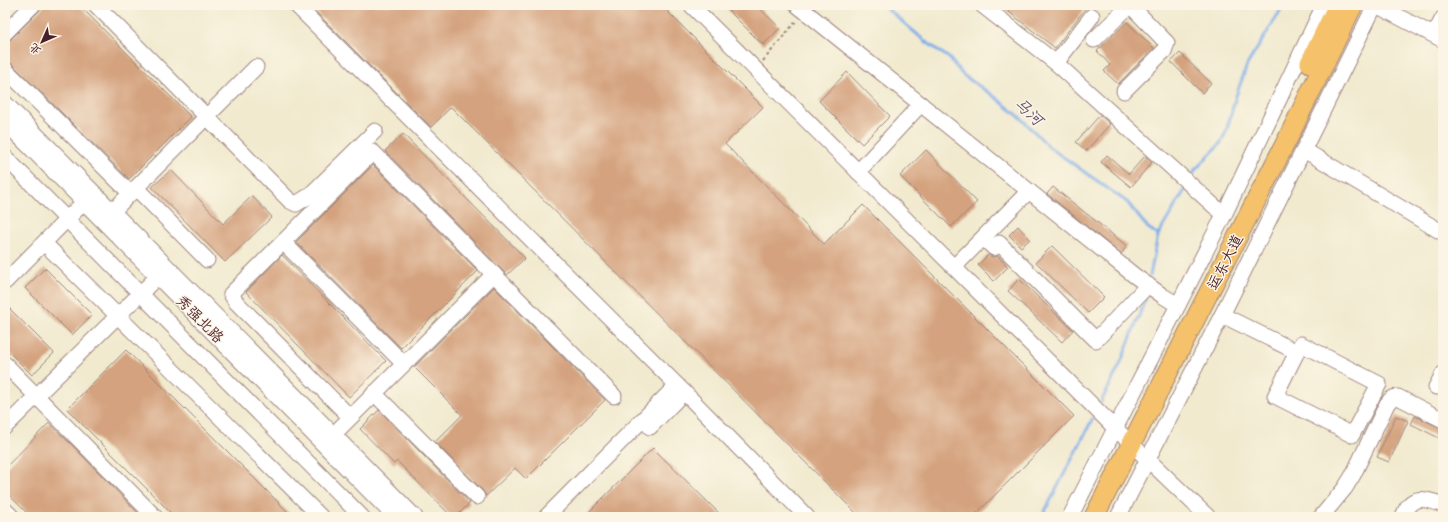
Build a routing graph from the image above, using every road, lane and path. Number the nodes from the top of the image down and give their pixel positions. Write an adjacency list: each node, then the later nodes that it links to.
1 (33, 5): 14 (street)
2 (96, 5): 24 (street)
3 (296, 5): 56 (street)
4 (691, 5): 20 (street)
5 (982, 5): 17 (street)
6 (1130, 5): 16 (street); 21 (street)
7 (1324, 5): 34 (street)
8 (1338, 5): 63 (main road, 运东大道)
9 (1353, 5): 63 (main road, 运东大道)
10 (1375, 5): 15 (street); 28 (street)
11 (801, 8): 20 (path); 23 (street)
12 (1092, 16): 17 (street)
13 (1443, 18): 15 (street)
14 (5, 33)
15 (1439, 38)
16 (1094, 40)
17 (1056, 63): 34 (street)
18 (256, 67): 24 (street)
19 (5, 69): 31 (street)
20 (756, 70): 30 (street)
21 (1124, 91)
22 (5, 103): 36 (street)
23 (922, 104): 30 (street); 32 (street)
24 (206, 117): 26 (street); 31 (street)
25 (5, 122): 33 (street, 秀强北路)
26 (375, 131)
27 (5, 135): 33 (street, 秀强北路)
28 (1304, 150): 37 (street); 49 (street)
29 (5, 157): 35 (street)
30 (858, 172): 42 (street)
31 (133, 191): 36 (street); 41 (street)
32 (1029, 191): 38 (street); 46 (street)
33 (81, 205): 35 (street); 36 (street, 秀强北路)
34 (1224, 215): 48 (street)
35 (67, 220): 40 (street); 47 (street)
36 (104, 220): 45 (street, 秀强北路); 64 (street, 秀强北路)
37 (1443, 233)
38 (983, 238): 42 (street); 46 (street)
39 (283, 242): 43 (street); 53 (street); 60 (street)
40 (44, 243): 44 (street); 50 (street)
41 (207, 260)
42 (954, 267): 63 (street)
43 (494, 274): 53 (street); 59 (street)
44 (5, 282)
45 (151, 283): 47 (street); 64 (street, 秀强北路)
46 (1148, 285): 48 (street)
47 (140, 294): 50 (street); 72 (street)
48 (1178, 305): 63 (street)
49 (1222, 315): 51 (street); 65 (street)
50 (117, 316): 58 (street); 71 (street)
51 (1297, 352): 51 (street)
52 (5, 364): 58 (street)
53 (404, 364): 57 (street)
54 (1443, 374): 55 (street)
55 (1436, 387)
56 (681, 389): 76 (street); 77 (street); 78 (street)
57 (374, 393): 60 (street); 66 (street)
58 (36, 396): 62 (street); 70 (street)
59 (614, 396)
60 (350, 417): 64 (street)
61 (1443, 420): 84 (street)
62 (5, 426)
63 (1124, 436): 65 (street); 79 (street); 80 (main road, 运东大道); 81 (main road, 运东大道)
64 (325, 443): 73 (street, 秀强北路); 74 (street, 秀强北路); 75 (street)
65 (1149, 460): 82 (street); 83 (street)
66 (477, 497)
67 (1443, 504): 85 (street)
68 (5, 510): 69 (street)
69 (12, 517)
70 (155, 517)
71 (321, 517)
72 (362, 517)
73 (383, 517)
74 (395, 517)
75 (415, 517)
76 (546, 517)
77 (560, 517)
78 (807, 517)
79 (1070, 517)
80 (1082, 517)
81 (1094, 517)
82 (1118, 517)
83 (1208, 517)
84 (1321, 517)
85 (1403, 517)

